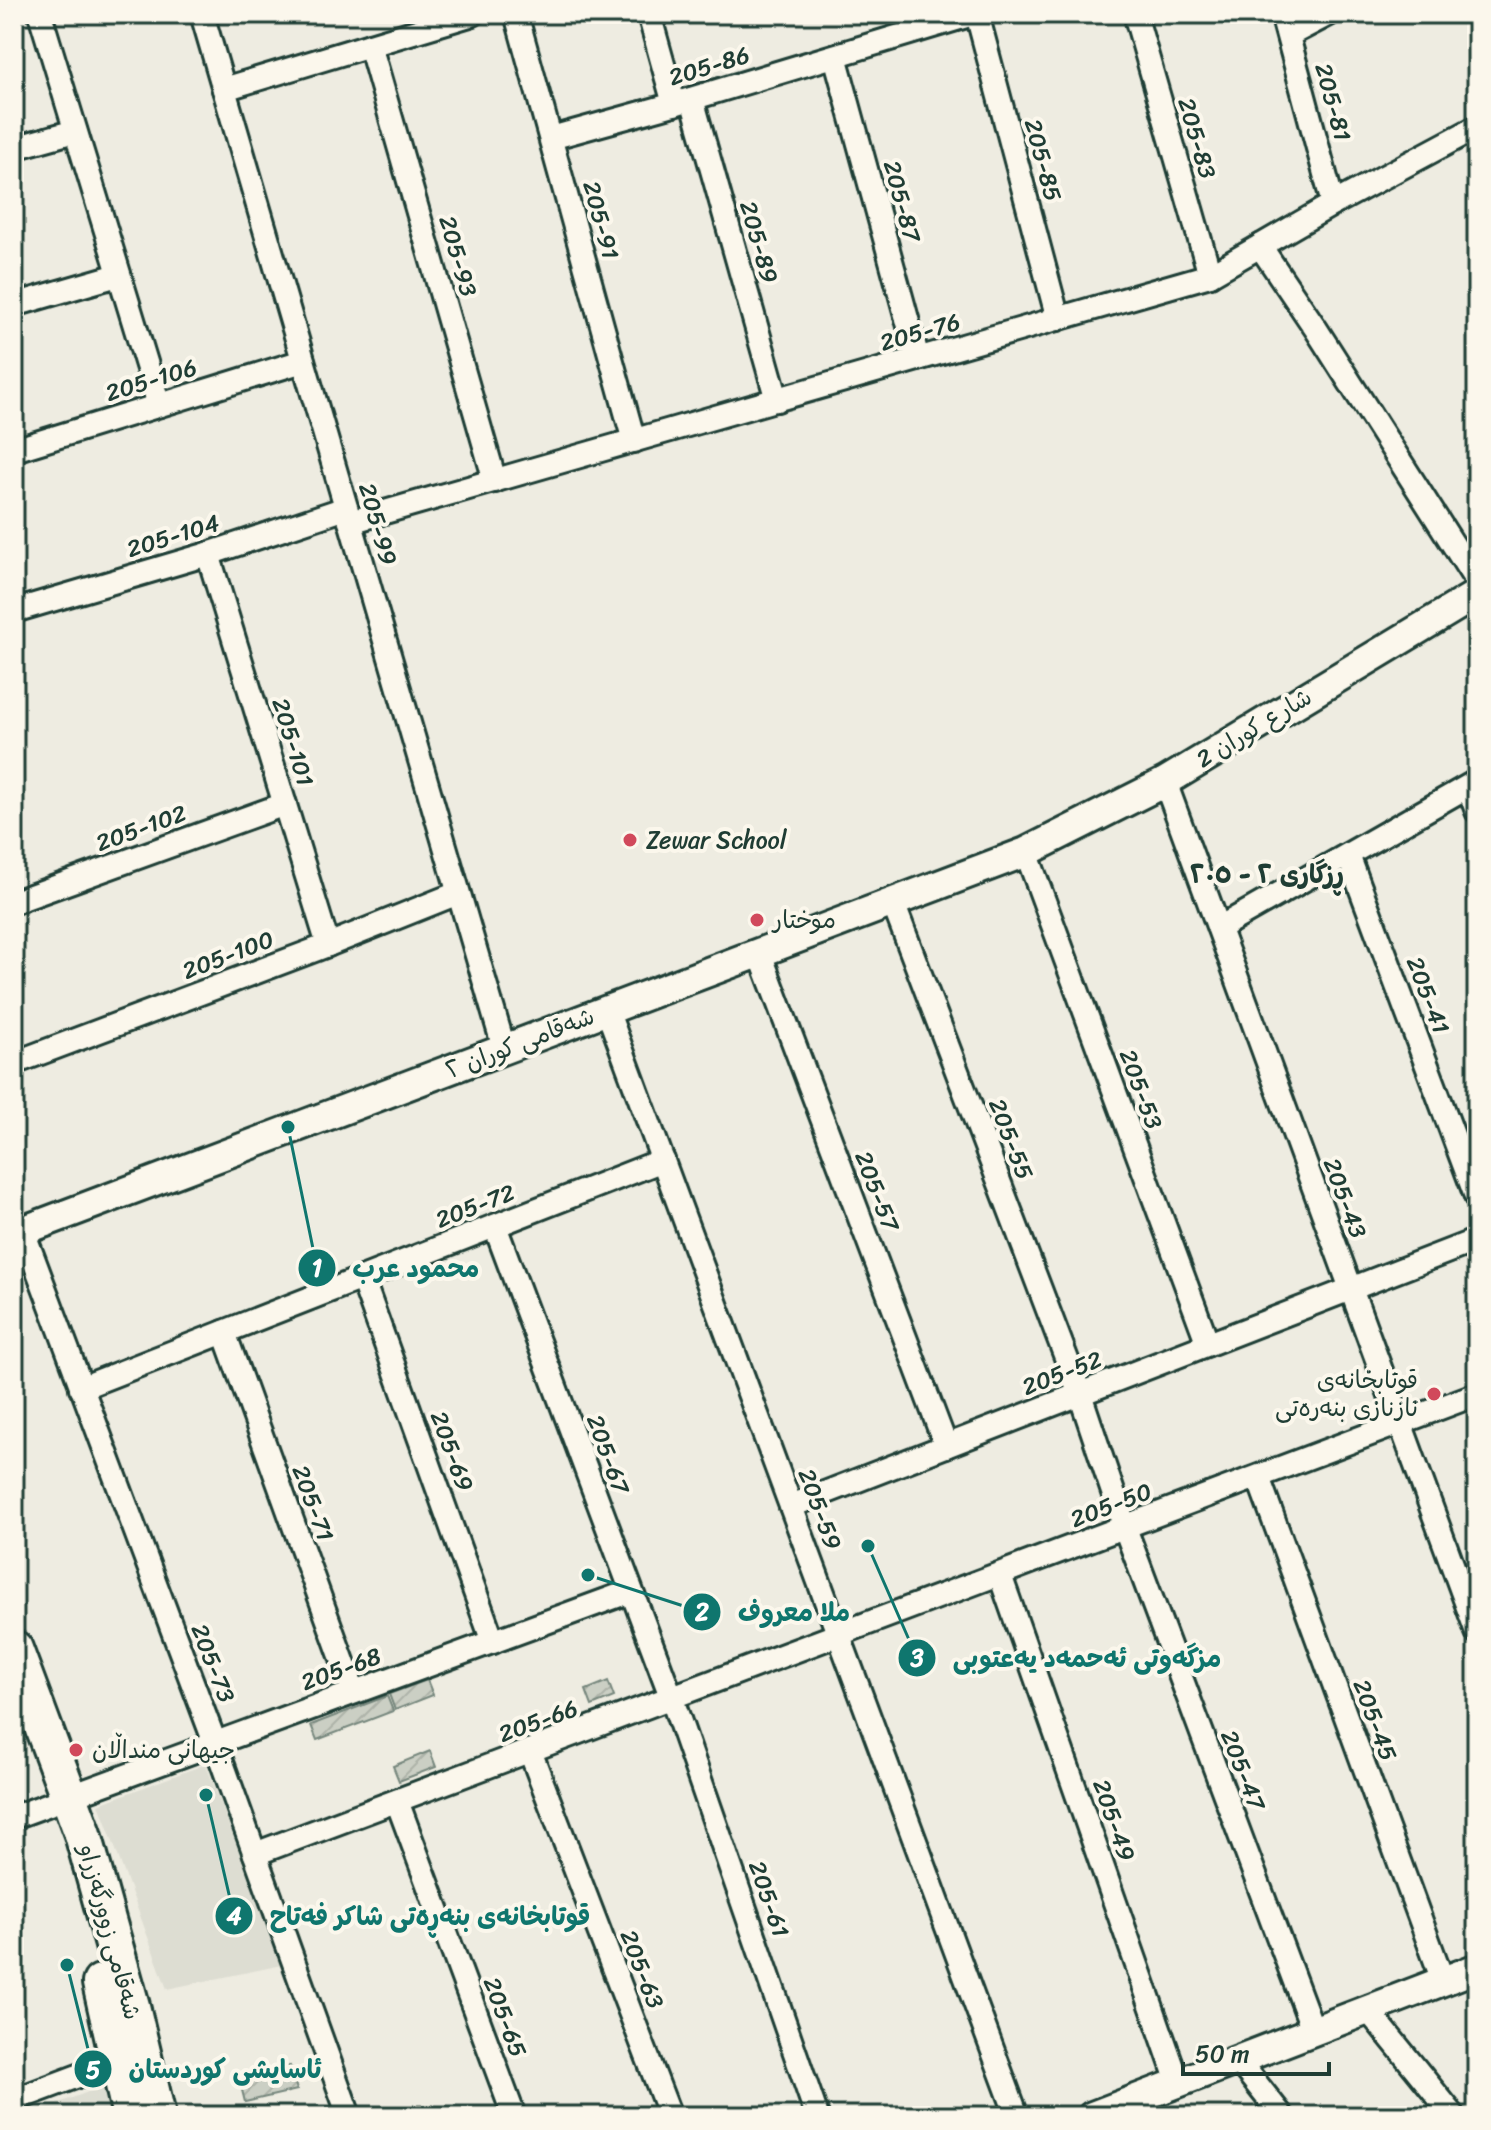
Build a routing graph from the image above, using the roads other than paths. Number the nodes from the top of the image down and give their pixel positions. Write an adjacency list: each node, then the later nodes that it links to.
1 (40, 14): 15 (street)
2 (202, 14): 12 (street, 205-99)
3 (473, 14): 10 (street)
4 (516, 14): 16 (street, 205-91)
5 (649, 14): 13 (street, 205-89)
6 (975, 14): 11 (street, 205-86); 23 (street, 205-85)
7 (1135, 14): 21 (street, 205-83)
8 (1329, 14): 9 (street)
9 (1286, 24): 18 (street, 205-81)
10 (370, 45): 12 (street); 30 (street, 205-93)
11 (835, 56): 13 (street, 205-86); 24 (street, 205-87)
12 (224, 89): 25 (street, 205-99)
13 (683, 102): 16 (street, 205-86); 26 (street, 205-89)
14 (1477, 127): 18 (street, 205-76)
15 (75, 131): 17 (street); 20 (street)
16 (551, 138): 28 (street, 205-91)
17 (14, 148)
18 (1333, 204): 19 (street, 205-76)
19 (1260, 246): 21 (street, 205-76); 33 (street)
20 (118, 275): 22 (street); 27 (street)
21 (1210, 275): 23 (street, 205-76)
22 (14, 305)
23 (1058, 319): 24 (street, 205-76)
24 (918, 359): 26 (street, 205-76)
25 (303, 361): 27 (street, 205-106); 31 (street, 205-99)
26 (777, 400): 28 (street, 205-76)
27 (159, 405): 29 (street, 205-106)
28 (634, 441): 30 (street, 205-76)
29 (14, 450)
30 (495, 481): 31 (street, 205-76)
31 (348, 515): 32 (street, 205-104); 42 (street, 205-99)
32 (208, 554): 35 (street, 205-104); 38 (street, 205-101)
33 (1477, 582)
34 (1477, 594): 36 (street, شارع كوران 2)
35 (14, 611)
36 (1165, 782): 40 (street, شارع كوران 2); 45 (street, 205-43)
37 (1472, 784): 39 (street); 41 (street)
38 (285, 804): 43 (street, 205-102); 46 (street, 205-101)
39 (1477, 811)
40 (1026, 852): 44 (street, شەقامی کوران ٢); 59 (street, 205-53)
41 (1348, 855): 45 (street); 52 (street, 205-41)
42 (458, 893): 46 (street, 205-100); 49 (street, 205-99)
43 (14, 902)
44 (893, 903): 47 (street, شەقامی کوران ٢); 61 (street, 205-55)
45 (1219, 928): 57 (street, 205-43)
46 (328, 945): 50 (street, 205-100)
47 (760, 954): 48 (street, شەقامی کوران ٢); 64 (street, 205-57)
48 (607, 1010): 49 (street, شەقامی کوران ٢); 51 (street, 205-59)
49 (504, 1048): 54 (street, شەقامی کوران ٢)
50 (14, 1063)
51 (663, 1160): 53 (street, 205-72); 66 (street, 205-59)
52 (1477, 1199)
53 (495, 1226): 56 (street, 205-72); 69 (street, 205-67)
54 (18, 1233): 60 (street, 205-73)
55 (1477, 1240): 57 (street, 205-52)
56 (362, 1278): 58 (street, 205-72); 72 (street, 205-69)
57 (1351, 1289): 59 (street, 205-52); 63 (street, 205-43)
58 (224, 1332): 60 (street, 205-72); 74 (street, 205-71)
59 (1208, 1344): 61 (street, 205-52)
60 (81, 1388): 76 (street, 205-73)
61 (1080, 1394): 64 (street, 205-52); 67 (street, 205-55)
62 (1477, 1394): 63 (street, 205-50)
63 (1401, 1423): 65 (street, 205-50); 70 (street, 205-43)
64 (946, 1446): 66 (street, 205-52)
65 (1258, 1477): 67 (street, 205-50); 83 (street, 205-45)
66 (791, 1506): 71 (street, 205-59)
67 (1125, 1528): 68 (street, 205-50); 85 (street, 205-47)
68 (1000, 1575): 71 (street, 205-50); 88 (street, 205-49)
69 (631, 1591): 72 (street, 205-68); 75 (street, 205-67)
70 (1477, 1632)
71 (839, 1636): 75 (street, 205-66); 97 (street, 205-59)
72 (493, 1642): 74 (street, 205-68)
73 (14, 1649): 78 (main road, شەقامی زوورگەزراو)
74 (354, 1692): 76 (street, 205-68)
75 (672, 1699): 77 (street, 205-66); 96 (street, 205-61)
76 (215, 1743): 78 (street, 205-68); 81 (street, 205-73)
77 (530, 1751): 79 (street, 205-66); 95 (street, 205-63)
78 (68, 1796): 80 (street, 205-68); 87 (main road, شەقامی زوورگەزراو); 92 (main road, شەقامی زوورگەزراو)
79 (397, 1801): 81 (street, 205-66); 94 (street, 205-65)
80 (14, 1817)
81 (255, 1854): 93 (street, 205-73)
82 (1477, 1968): 83 (street)
83 (1443, 1981): 84 (street)
84 (1368, 2010): 85 (street); 99 (street)
85 (1313, 2030): 86 (street)
86 (1237, 2059): 88 (street); 98 (street)
87 (118, 2061): 89 (street); 91 (main road, شەقامی زوورگەزراو)
88 (1178, 2082): 90 (street)
89 (16, 2093)
90 (1096, 2115)
91 (131, 2116)
92 (157, 2116)
93 (349, 2116)
94 (514, 2116)
95 (670, 2116)
96 (817, 2116)
97 (1017, 2116)
98 (1282, 2116)
99 (1454, 2116)

